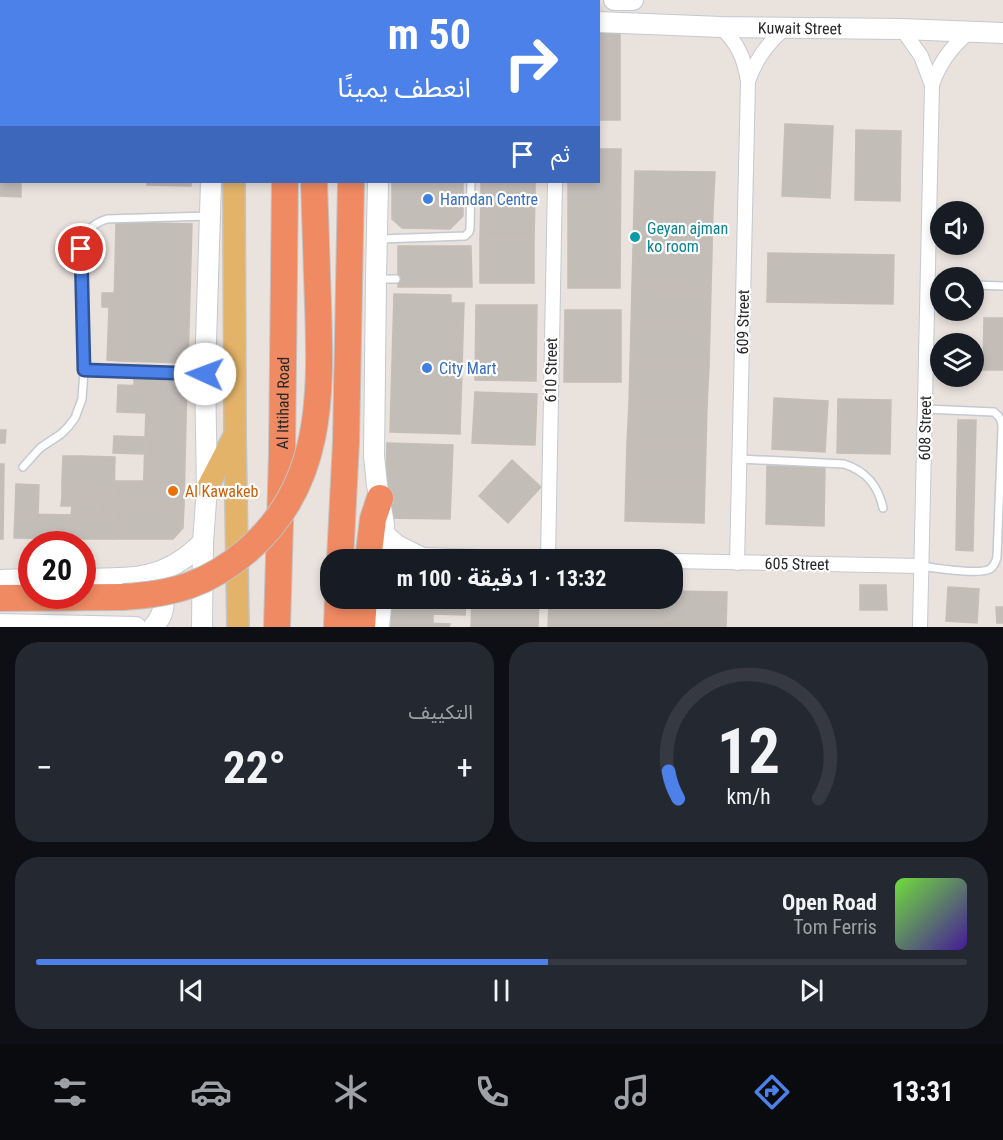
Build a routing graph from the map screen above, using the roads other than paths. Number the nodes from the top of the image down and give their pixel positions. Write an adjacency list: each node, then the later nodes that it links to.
1 (614, 0): 2 (main road)
2 (633, 0)
3 (600, 22): 4 (main road, Kuwait Street)
4 (722, 27): 5 (main road, Kuwait Street); 9 (street, 609 Street)
5 (784, 29): 6 (main road, Kuwait Street); 9 (street, 609 Street)
6 (903, 29): 7 (main road, Kuwait Street); 10 (street, 608 Street)
7 (969, 32): 8 (main road, Kuwait Street); 10 (street, 608 Street)
8 (1003, 33)
9 (748, 81): 31 (street, 609 Street)
10 (932, 85): 21 (street, 608 Street)
11 (211, 183): 19 (main road)
12 (234, 183): 30 (main road)
13 (285, 183): 59 (highway, Al Ittihad Road)
14 (314, 183): 50 (highway, bridge)
15 (351, 183): 38 (highway)
16 (378, 183): 20 (main road)
17 (471, 183): 20 (lane)
18 (555, 183): 42 (street, 610 Street)
19 (210, 215): 27 (lane); 28 (main road)
20 (378, 239): 22 (main road)
21 (934, 267)
22 (376, 279): 23 (lane); 34 (main road)
23 (396, 279)
24 (984, 285): 25 (lane)
25 (1003, 286)
26 (931, 321): 29 (street, 608 Street)
27 (84, 370): 28 (lane); 32 (lane)
28 (205, 374): 33 (main road)
29 (925, 409): 45 (street, 608 Street); 45 (lane)
30 (235, 435): 33 (main road); 58 (main road)
31 (740, 459): 35 (lane); 44 (street, 609 Street)
32 (23, 467)
33 (207, 488): 37 (main road)
34 (380, 498): 36 (main road); 39 (highway)
35 (884, 508)
36 (385, 531): 40 (main road); 41 (street)
37 (202, 542): 46 (main road); 57 (main road)
38 (341, 549)
39 (369, 549)
40 (385, 549)
41 (409, 549)
42 (548, 549)
43 (683, 561): 44 (street, 605 Street)
44 (737, 563): 45 (street, 605 Street)
45 (921, 566): 63 (street, 608 Street)
46 (152, 574): 48 (main road); 56 (main road)
47 (18, 579): 49 (main road)
48 (96, 579)
49 (0, 580)
50 (0, 598)
51 (338, 609): 60 (highway)
52 (363, 609): 61 (highway)
53 (381, 609): 62 (main road)
54 (9, 625): 55 (main road)
55 (136, 627)
56 (153, 627)
57 (202, 627)
58 (238, 627)
59 (278, 627)
60 (337, 627)
61 (362, 627)
62 (379, 627)
63 (920, 627)

